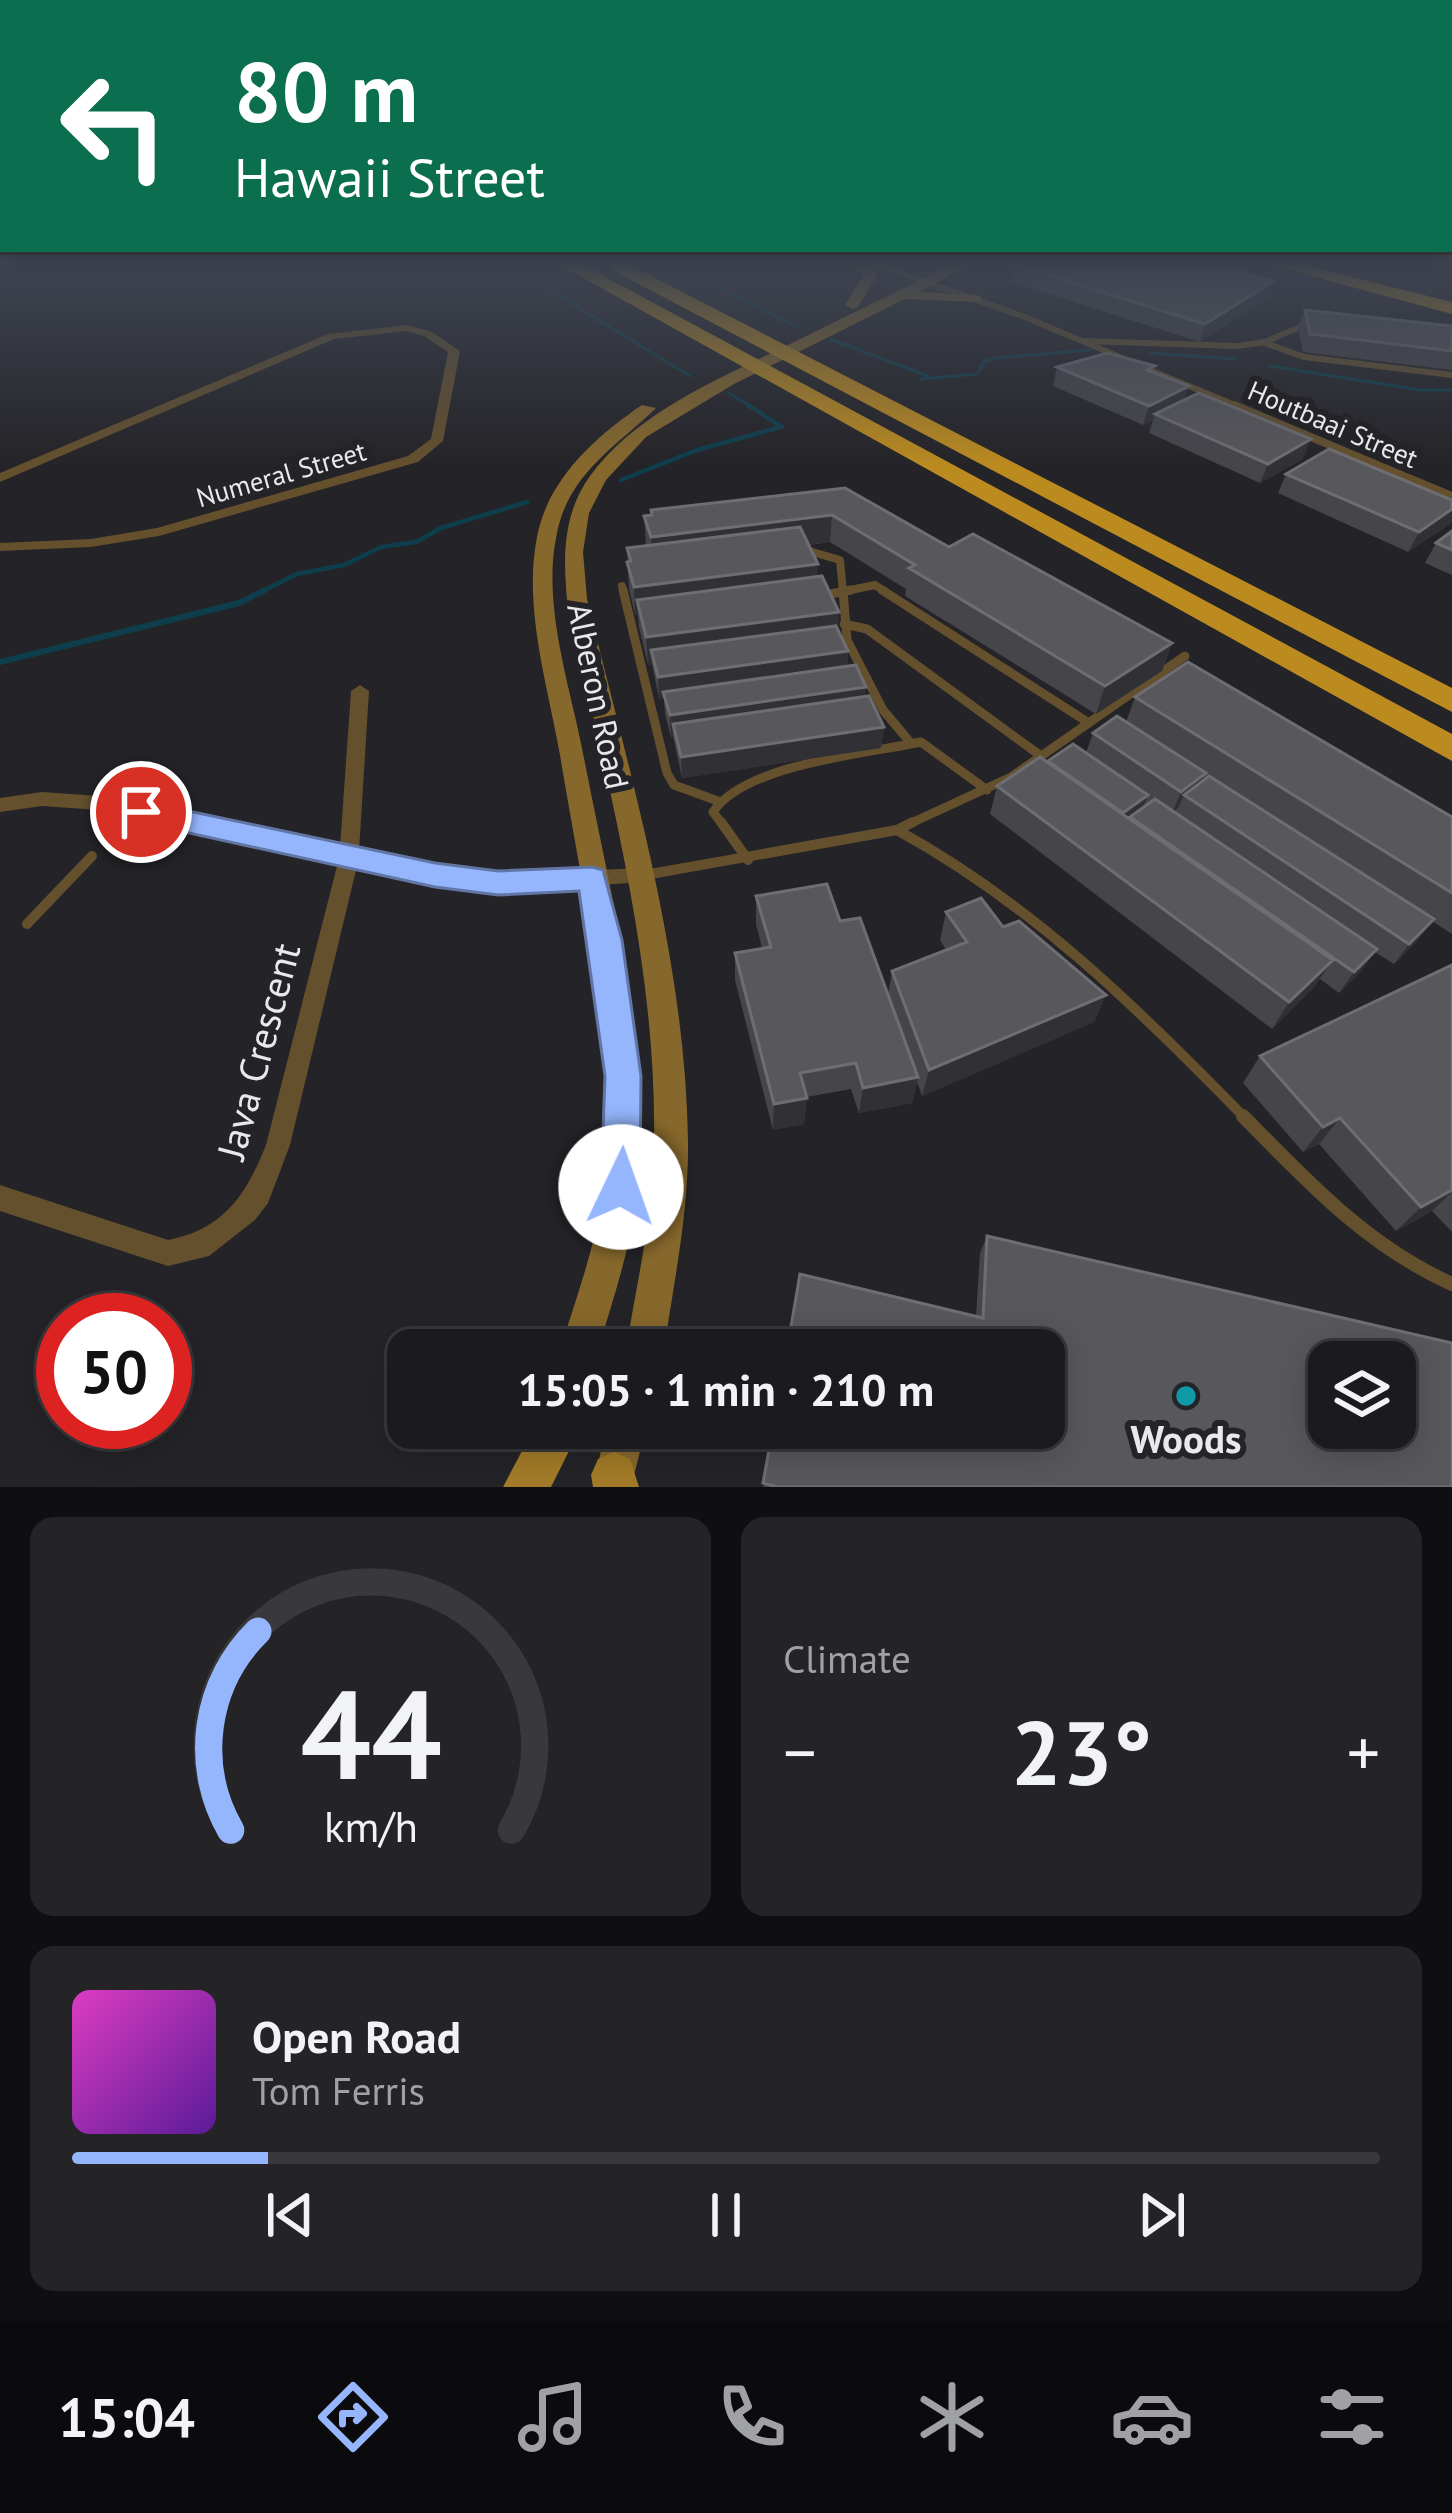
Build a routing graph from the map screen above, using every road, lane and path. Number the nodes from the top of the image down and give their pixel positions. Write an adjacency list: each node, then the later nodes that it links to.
1 (361, 329): 12 (street, Numeral Street)
2 (384, 329): 14 (street, Numeral Street)
3 (689, 329): 35 (highway)
4 (741, 329): 26 (highway)
5 (802, 329): 45 (main road, Alberon Road)
6 (828, 329): 44 (main road, Alberon Road)
7 (1054, 329): 9 (lane, Houtbaai Street)
8 (1287, 329): 10 (lane)
9 (1081, 340): 10 (lane); 13 (lane, Houtbaai Street)
10 (1265, 343): 11 (lane)
11 (1452, 375)
12 (0, 478)
13 (1452, 496)
14 (0, 547)
15 (781, 552): 17 (lane)
16 (622, 586): 20 (lane)
17 (839, 593): 18 (lane); 21 (lane); 31 (lane)
18 (816, 596)
19 (654, 619): 20 (lane)
20 (631, 622): 28 (lane)
21 (844, 624): 23 (lane); 36 (lane)
22 (1185, 656): 31 (lane)
23 (864, 674): 24 (lane); 29 (lane)
24 (840, 678)
25 (360, 691): 42 (street, Java Crescent)
26 (1452, 701)
27 (674, 702): 28 (lane)
28 (651, 706): 34 (lane)
29 (883, 710): 30 (lane); 33 (lane)
30 (861, 713)
31 (1088, 723): 36 (lane)
32 (682, 739): 34 (lane)
33 (909, 741): 37 (lane); 38 (lane)
34 (659, 742): 38 (lane)
35 (1452, 749)
36 (1041, 756): 37 (lane)
37 (987, 790): 40 (lane)
38 (718, 801): 43 (lane)
39 (0, 805): 42 (street)
40 (897, 830): 43 (lane); 48 (lane)
41 (92, 856): 46 (lane)
42 (349, 857): 45 (street); 47 (street, Java Crescent)
43 (748, 860): 44 (lane)
44 (639, 876): 45 (street); 50 (main road, Alberon Road)
45 (592, 879): 49 (main road, Alberon Road)
46 (27, 924)
47 (0, 1198)
48 (1452, 1284)
49 (584, 1329)
50 (649, 1329)
51 (621, 1449): 53 (main road)
52 (548, 1453): 54 (main road)
53 (614, 1483)
54 (526, 1487)

